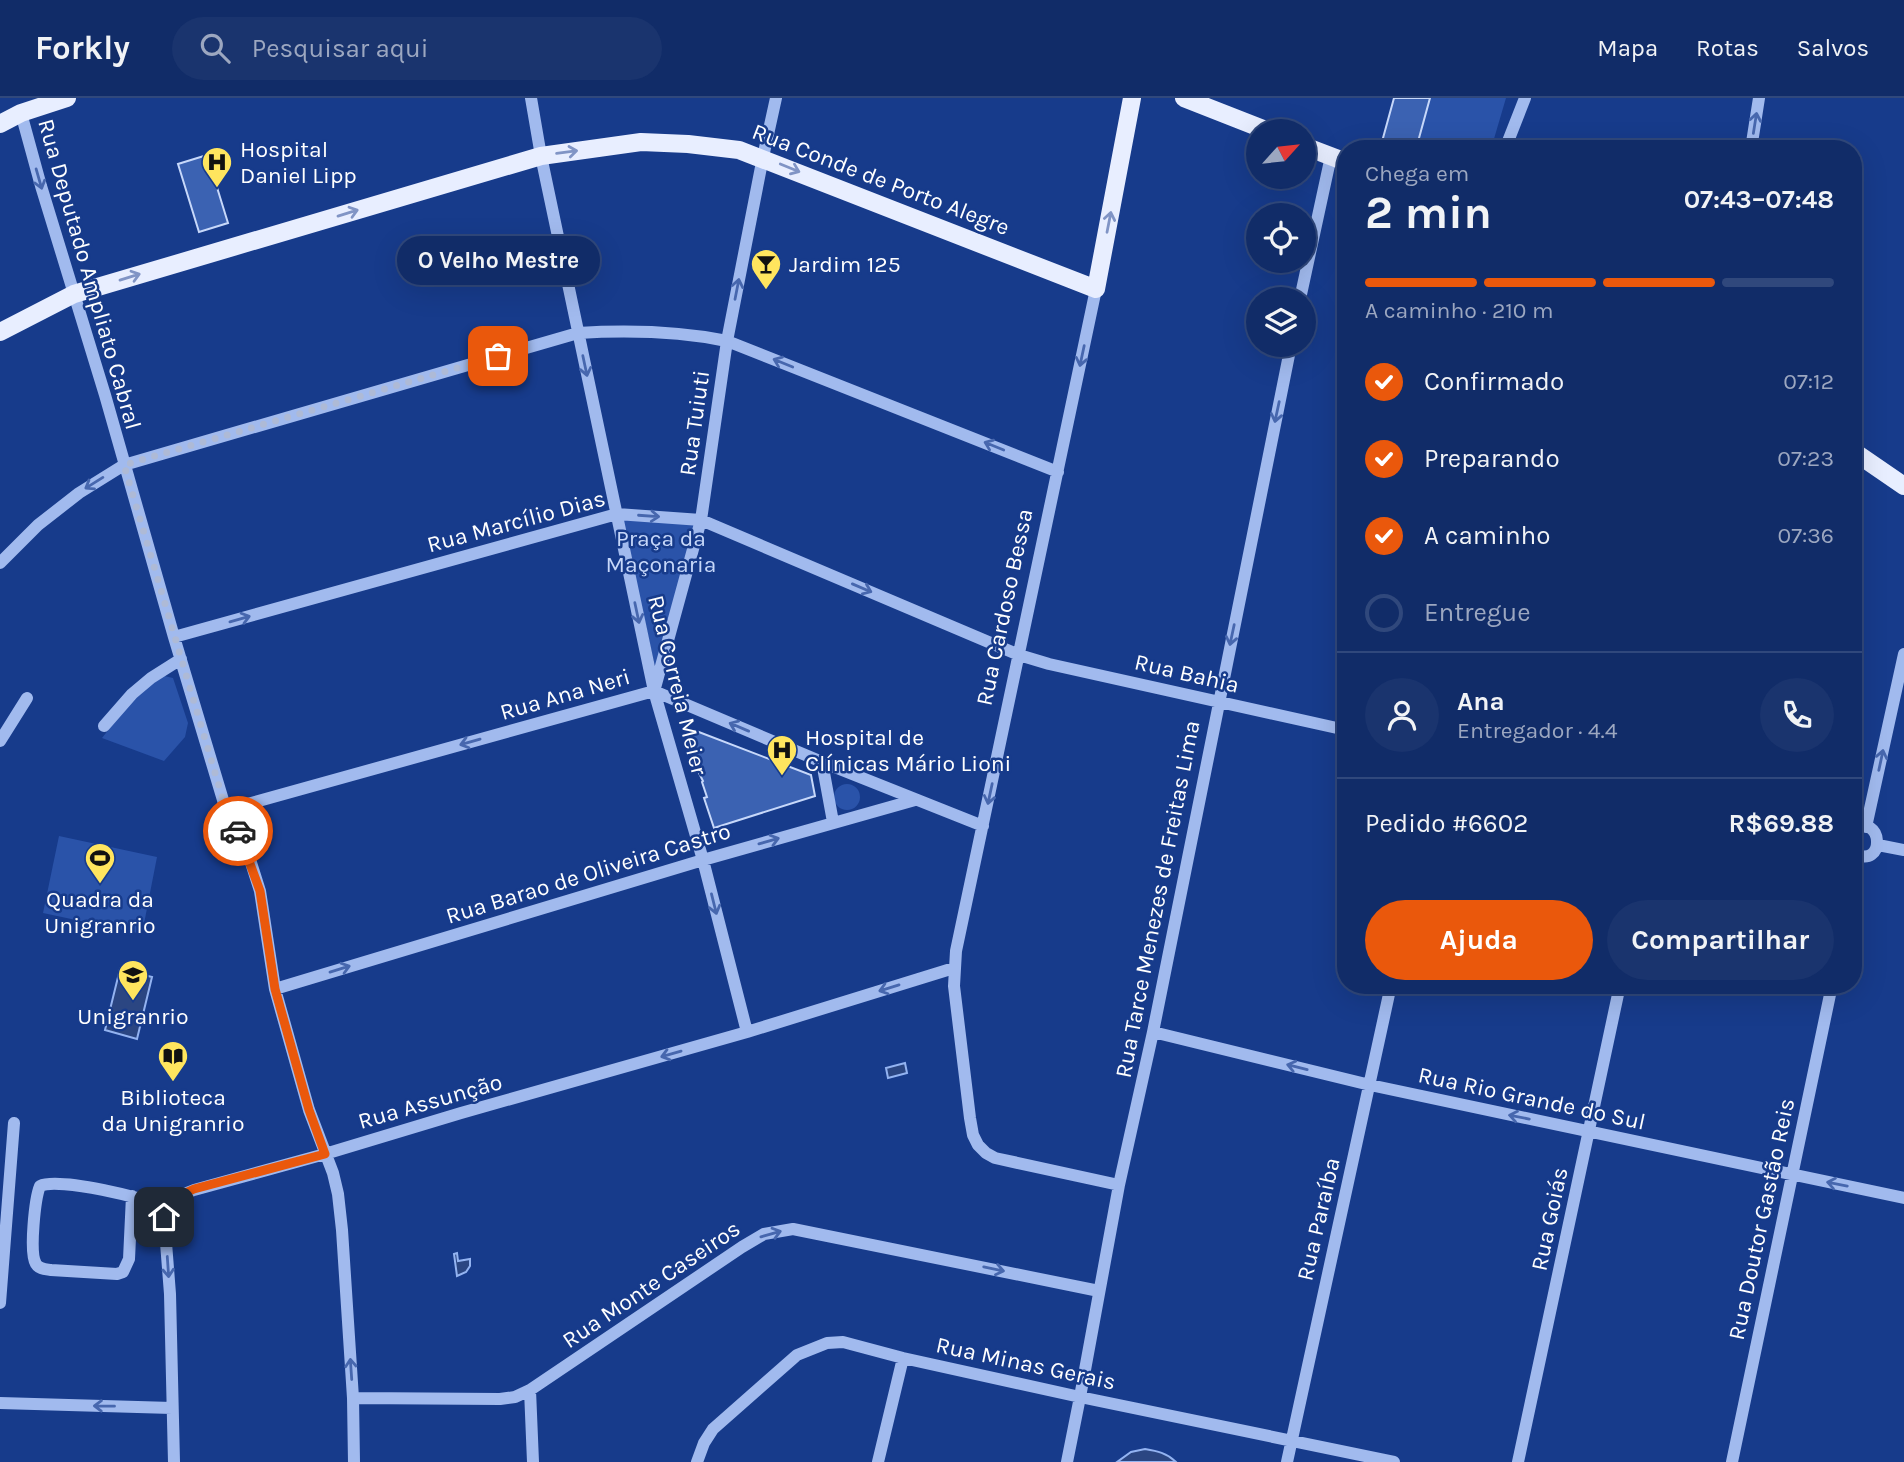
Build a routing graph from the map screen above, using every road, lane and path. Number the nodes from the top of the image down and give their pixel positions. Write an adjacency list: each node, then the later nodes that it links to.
1 (67, 98): 8 (main road)
2 (531, 98): 14 (street, Rua Correia Meier)
3 (776, 98): 15 (street, Rua Tuiuti)
4 (1132, 98): 19 (main road, Rua Cardoso Bessa, one-way to 4)
5 (1525, 98): 11 (street)
6 (1759, 98): 12 (street, one-way to 6)
7 (1196, 100): 9 (main road)
8 (22, 113): 10 (main road); 20 (street, Rua Deputado Ampliato Cabral, one-way to 20)
9 (1246, 122)
10 (0, 124)
11 (1509, 140)
12 (1752, 140)
13 (1316, 150): 16 (main road)
14 (541, 156): 15 (main road, Rua Conde de Porto Alegre, one-way to 15); 20 (main road, Rua Conde de Porto Alegre, one-way to 14); 22 (street, Rua Correia Meier)
15 (763, 158): 19 (main road, Rua Conde de Porto Alegre, one-way to 19); 23 (street, Rua Tuiuti, one-way to 15)
16 (1337, 159)
17 (1337, 163): 18 (street)
18 (1303, 287)
19 (1096, 289): 27 (street, Rua Cardoso Bessa, one-way to 27)
20 (74, 294): 21 (main road, Rua Conde de Porto Alegre); 26 (street, Rua Deputado Ampliato Cabral)
21 (0, 332)
22 (578, 333): 23 (street); 26 (street); 29 (street, Rua Correia Meier, one-way to 29)
23 (727, 341): 27 (street, one-way to 23); 30 (street, Rua Tuiuti)
24 (1289, 357): 38 (street, Rua Tarce Menezes de Freitas Lima, one-way to 38)
25 (1862, 457): 28 (main road)
26 (124, 465): 31 (street, one-way to 31); 32 (street, Rua Deputado Ampliato Cabral)
27 (1058, 471): 34 (street, Rua Cardoso Bessa)
28 (1904, 486)
29 (617, 514): 30 (street, Rua Marcílio Dias, one-way to 30); 32 (street, Rua Marcílio Dias, one-way to 29); 36 (street, Rua Correia Meier, one-way to 36)
30 (701, 520): 34 (street, Rua Marcílio Dias, one-way to 34); 36 (street, Rua Tuiuti)
31 (0, 563)
32 (174, 637): 35 (street, Rua Deputado Ampliato Cabral)
33 (1904, 654): 45 (street, one-way to 33)
34 (1019, 655): 38 (street, Rua Bahia); 47 (street, Rua Cardoso Bessa, one-way to 47)
35 (181, 659): 39 (street); 44 (street, Rua Deputado Ampliato Cabral)
36 (654, 691): 42 (street, Rua Ana Neri, one-way to 36); 44 (street, Rua Ana Neri, one-way to 44); 52 (street, Rua Correia Meier)
37 (27, 698): 41 (street)
38 (1218, 702): 40 (street, Rua Bahia); 59 (street, Rua Tarce Menezes de Freitas Lima)
39 (104, 726)
40 (1337, 728)
41 (0, 741)
42 (822, 762): 43 (street, Rua Ana Neri); 46 (street)
43 (915, 800): 46 (street, Rua Barao de Oliveira Castro); 47 (street, Rua Ana Neri)
44 (226, 810): 54 (street, Rua Deputado Ampliato Cabral)
45 (1862, 821)
46 (833, 822): 52 (street, Rua Barao de Oliveira Castro, one-way to 46)
47 (983, 826): 53 (street, Rua Cardoso Bessa)
48 (1862, 829): 49 (street)
49 (1878, 845): 50 (street); 51 (street)
50 (1904, 850)
51 (1862, 856)
52 (703, 860): 54 (street, Rua Barao de Oliveira Castro, one-way to 52); 58 (street, Rua Correia Meier, one-way to 58)
53 (954, 968): 58 (street, Rua Assunção, one-way to 58); 65 (street, Rua Cardoso Bessa)
54 (275, 989): 63 (street, Rua Deputado Ampliato Cabral)
55 (1389, 994): 60 (street, Rua Paraíba)
56 (1618, 994): 62 (street, Rua Goiás)
57 (1830, 994): 64 (street, Rua Doutor Gastão Reis)
58 (747, 1032): 63 (street, Rua Assunção, one-way to 63)
59 (1153, 1032): 60 (street, Rua Rio Grande do Sul, one-way to 59); 65 (street, Rua Tarce Menezes de Freitas Lima)
60 (1370, 1085): 62 (street, Rua Rio Grande do Sul, one-way to 60); 77 (street, Rua Paraíba)
61 (14, 1123): 70 (street)
62 (1589, 1131): 64 (street, Rua Rio Grande do Sul); 86 (street, Rua Goiás)
63 (325, 1154): 68 (street, Rua Assunção); 74 (street, Rua Deputado Ampliato Cabral, one-way to 63)
64 (1791, 1175): 67 (street, Rua Rio Grande do Sul, one-way to 64); 87 (street, Rua Doutor Gastão Reis)
65 (1119, 1185): 69 (street, Rua Tarce Menezes de Freitas Lima)
66 (132, 1196): 66 (street); 68 (street)
67 (1904, 1198)
68 (167, 1208): 76 (street, one-way to 76)
69 (1099, 1291): 72 (street, Rua Monte Caseiros, one-way to 69); 73 (street, Rua Tarce Menezes de Freitas Lima)
70 (0, 1303)
71 (902, 1358): 73 (street, Rua Minas Gerais); 81 (street, Rua Minas Gerais); 82 (street)
72 (530, 1390): 74 (street, Rua Monte Caseiros); 80 (street)
73 (1080, 1397): 77 (street, Rua Minas Gerais); 83 (street, Rua Tarce Menezes de Freitas Lima)
74 (353, 1398): 79 (street, Rua Deputado Ampliato Cabral)
75 (0, 1403): 76 (street, one-way to 75)
76 (172, 1408): 78 (street)
77 (1291, 1440): 84 (street, Rua Paraíba); 85 (street, Rua Minas Gerais)
78 (174, 1462)
79 (354, 1462)
80 (533, 1462)
81 (697, 1462)
82 (878, 1462)
83 (1067, 1462)
84 (1287, 1462)
85 (1394, 1462)
86 (1518, 1462)
87 (1731, 1462)

